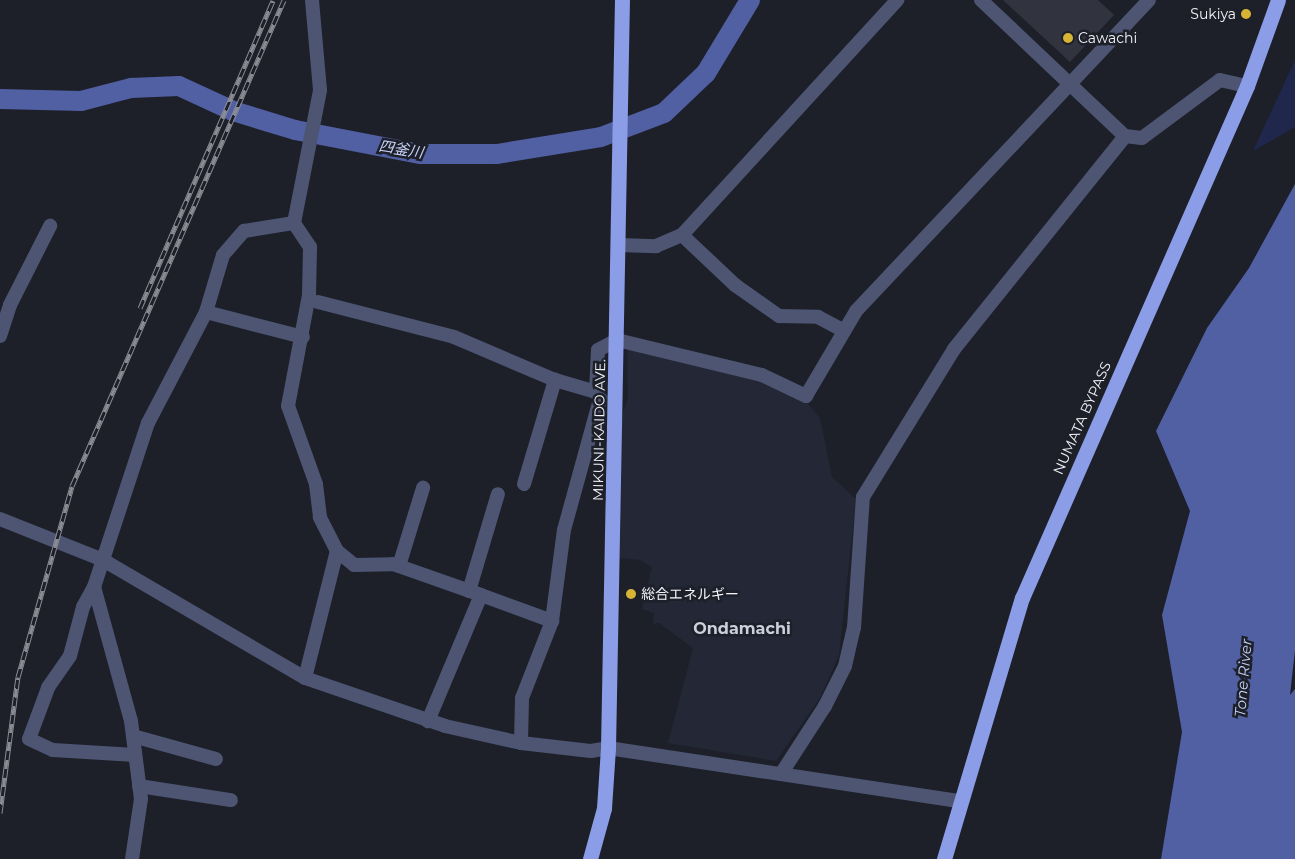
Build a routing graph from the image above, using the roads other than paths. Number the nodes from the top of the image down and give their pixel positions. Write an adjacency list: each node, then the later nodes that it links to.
1 (312, 0): 10 (street)
2 (622, 0): 13 (highway, MIKUNI-KAIDO AVE.)
3 (897, 0): 12 (street)
4 (981, 0): 7 (street)
5 (1149, 0): 7 (street)
6 (1274, 1): 8 (highway, NUMATA BYPASS)
7 (1070, 83): 9 (street); 16 (street)
8 (1247, 86): 9 (street); 42 (highway, NUMATA BYPASS)
9 (1125, 136): 39 (street)
10 (294, 223): 15 (street); 18 (street)
11 (50, 226): 17 (street)
12 (682, 235): 13 (street); 16 (street)
13 (619, 246): 19 (highway, MIKUNI-KAIDO AVE.)
14 (318, 302): 20 (street)
15 (206, 312): 18 (street); 27 (street)
16 (841, 329): 19 (street)
17 (0, 336)
18 (303, 337): 26 (street)
19 (617, 340): 21 (street); 36 (highway, MIKUNI-KAIDO AVE.)
20 (555, 380): 21 (street); 22 (street)
21 (596, 392): 31 (street)
22 (524, 484)
23 (423, 488): 28 (street)
24 (498, 494): 30 (street)
25 (0, 519): 27 (street)
26 (337, 551): 28 (street); 32 (street)
27 (102, 560): 29 (street); 32 (street)
28 (399, 566): 30 (street)
29 (94, 588): 34 (street); 37 (street)
30 (475, 593): 31 (street); 33 (street)
31 (552, 621): 35 (street)
32 (305, 678): 33 (street)
33 (428, 721): 35 (street)
34 (133, 736): 37 (street); 38 (street)
35 (521, 743): 36 (street)
36 (608, 748): 39 (street); 44 (highway, MIKUNI-KAIDO AVE.)
37 (135, 755): 40 (street)
38 (216, 759)
39 (781, 774): 42 (street)
40 (139, 786): 41 (street); 43 (street)
41 (231, 800)
42 (960, 802): 45 (highway, NUMATA BYPASS)
43 (132, 859)
44 (590, 859)
45 (944, 859)

